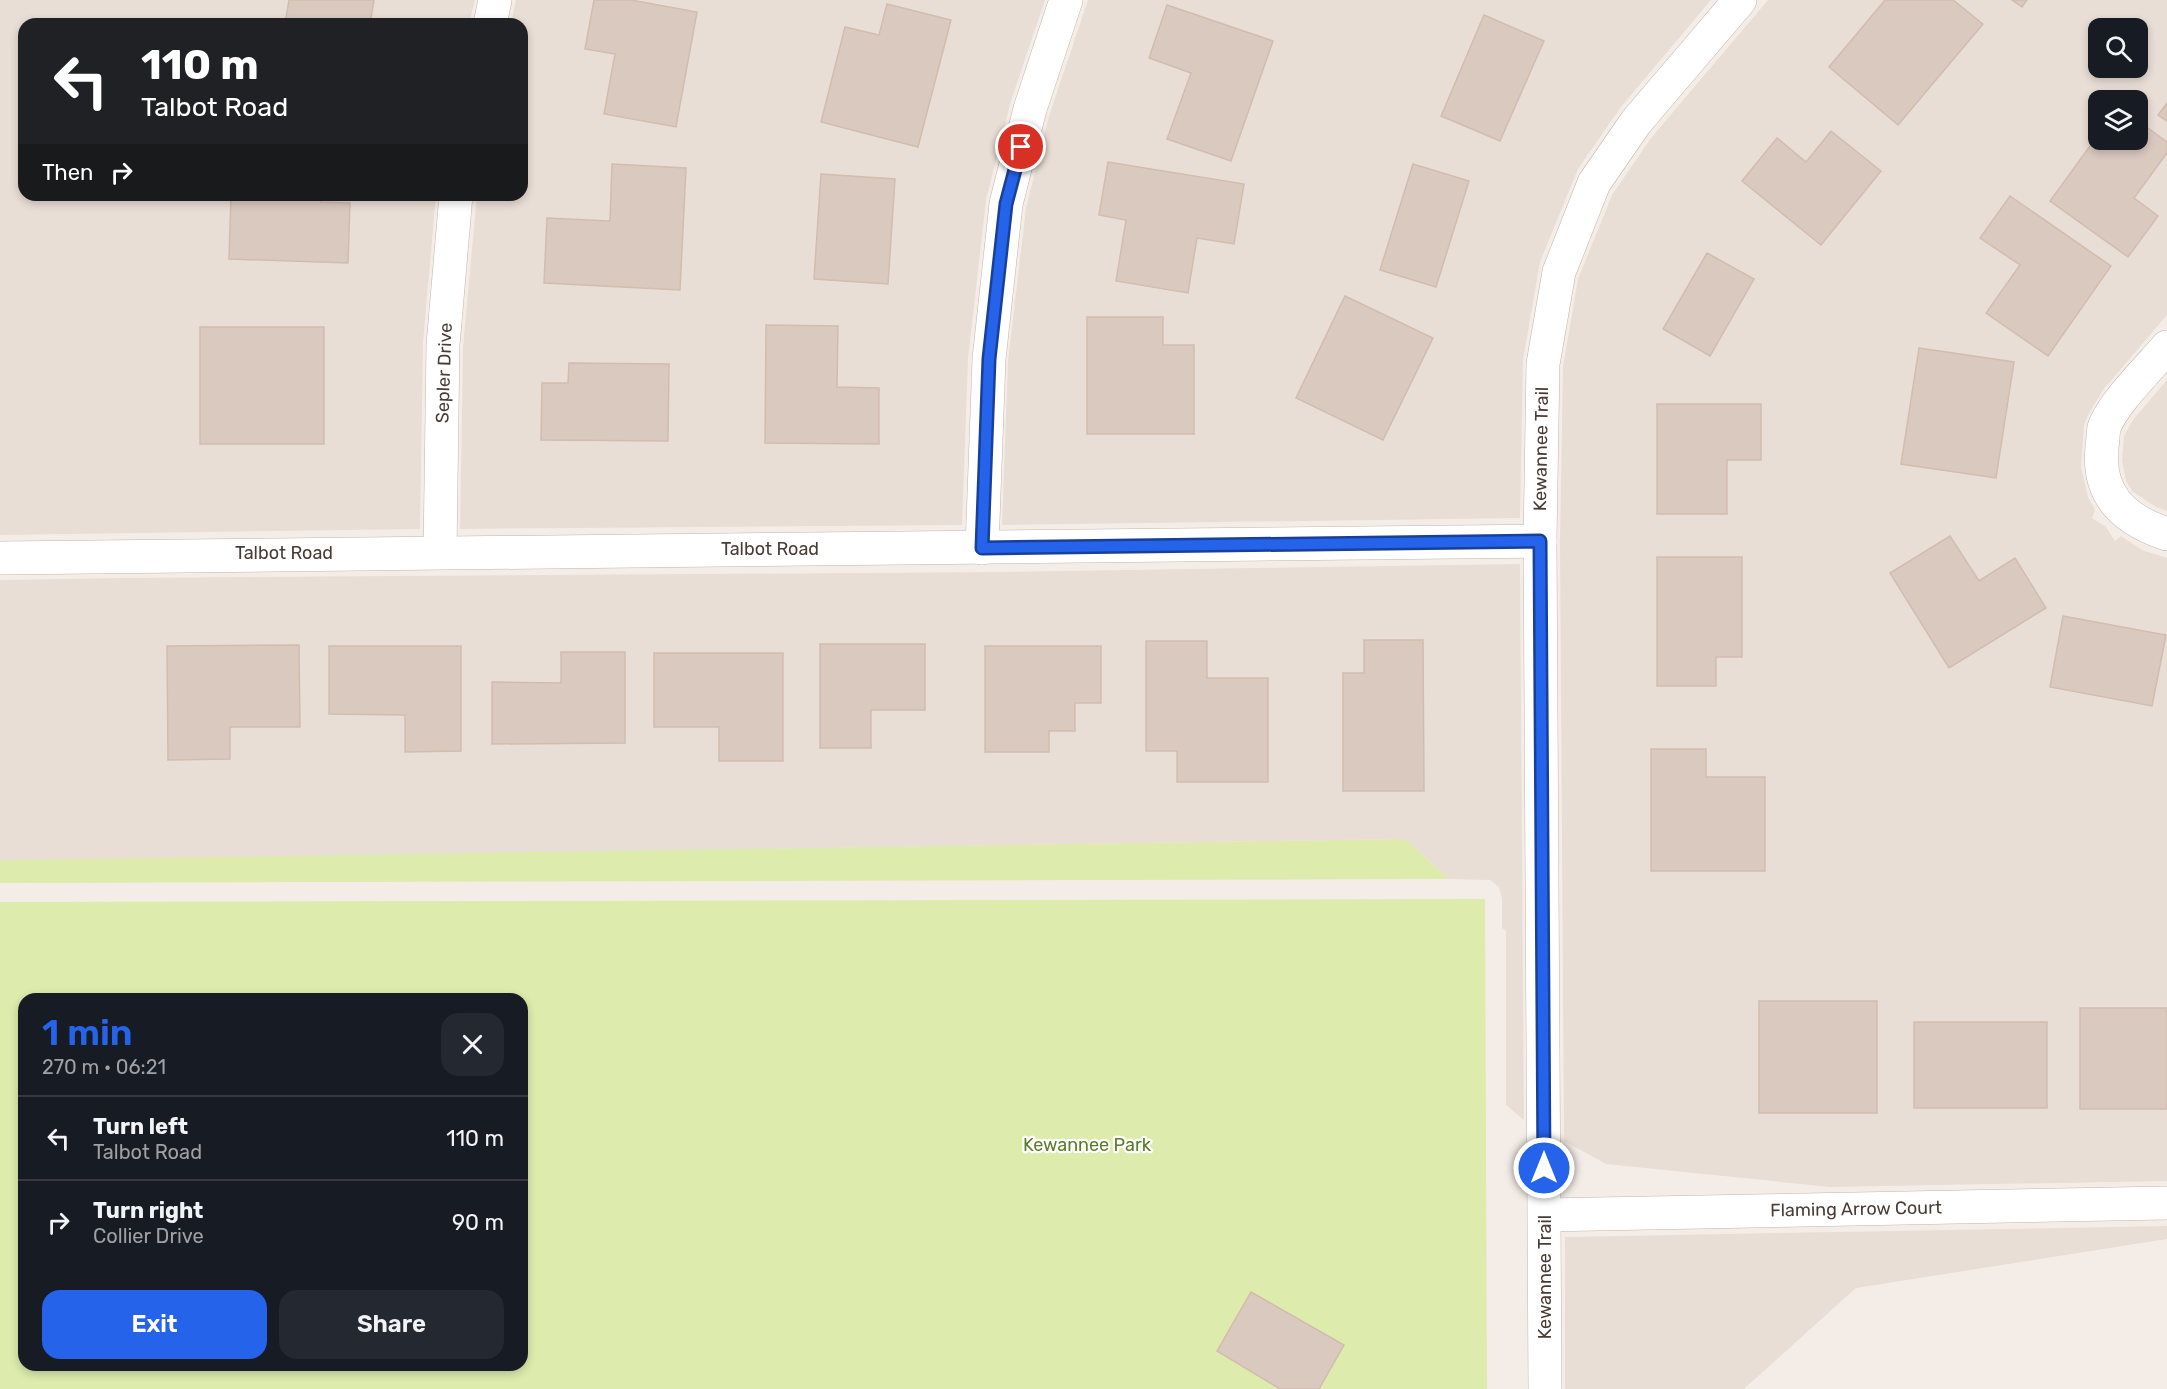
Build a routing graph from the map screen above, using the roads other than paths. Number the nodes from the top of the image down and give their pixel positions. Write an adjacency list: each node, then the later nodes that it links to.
1 (495, 0): 4 (street)
2 (1066, 0): 9 (street)
3 (1740, 0): 8 (street, Kewannee Trail)
4 (491, 18)
5 (455, 201): 10 (street, Sepler Drive)
6 (2167, 347): 7 (street)
7 (2167, 534)
8 (1540, 541): 9 (street, Talbot Road); 13 (street, Kewannee Trail)
9 (982, 548): 10 (street, Talbot Road)
10 (440, 552): 11 (street, Talbot Road)
11 (0, 558)
12 (2167, 1203): 13 (street, Flaming Arrow Court)
13 (1545, 1215): 14 (street, Kewannee Trail)
14 (1545, 1389)

